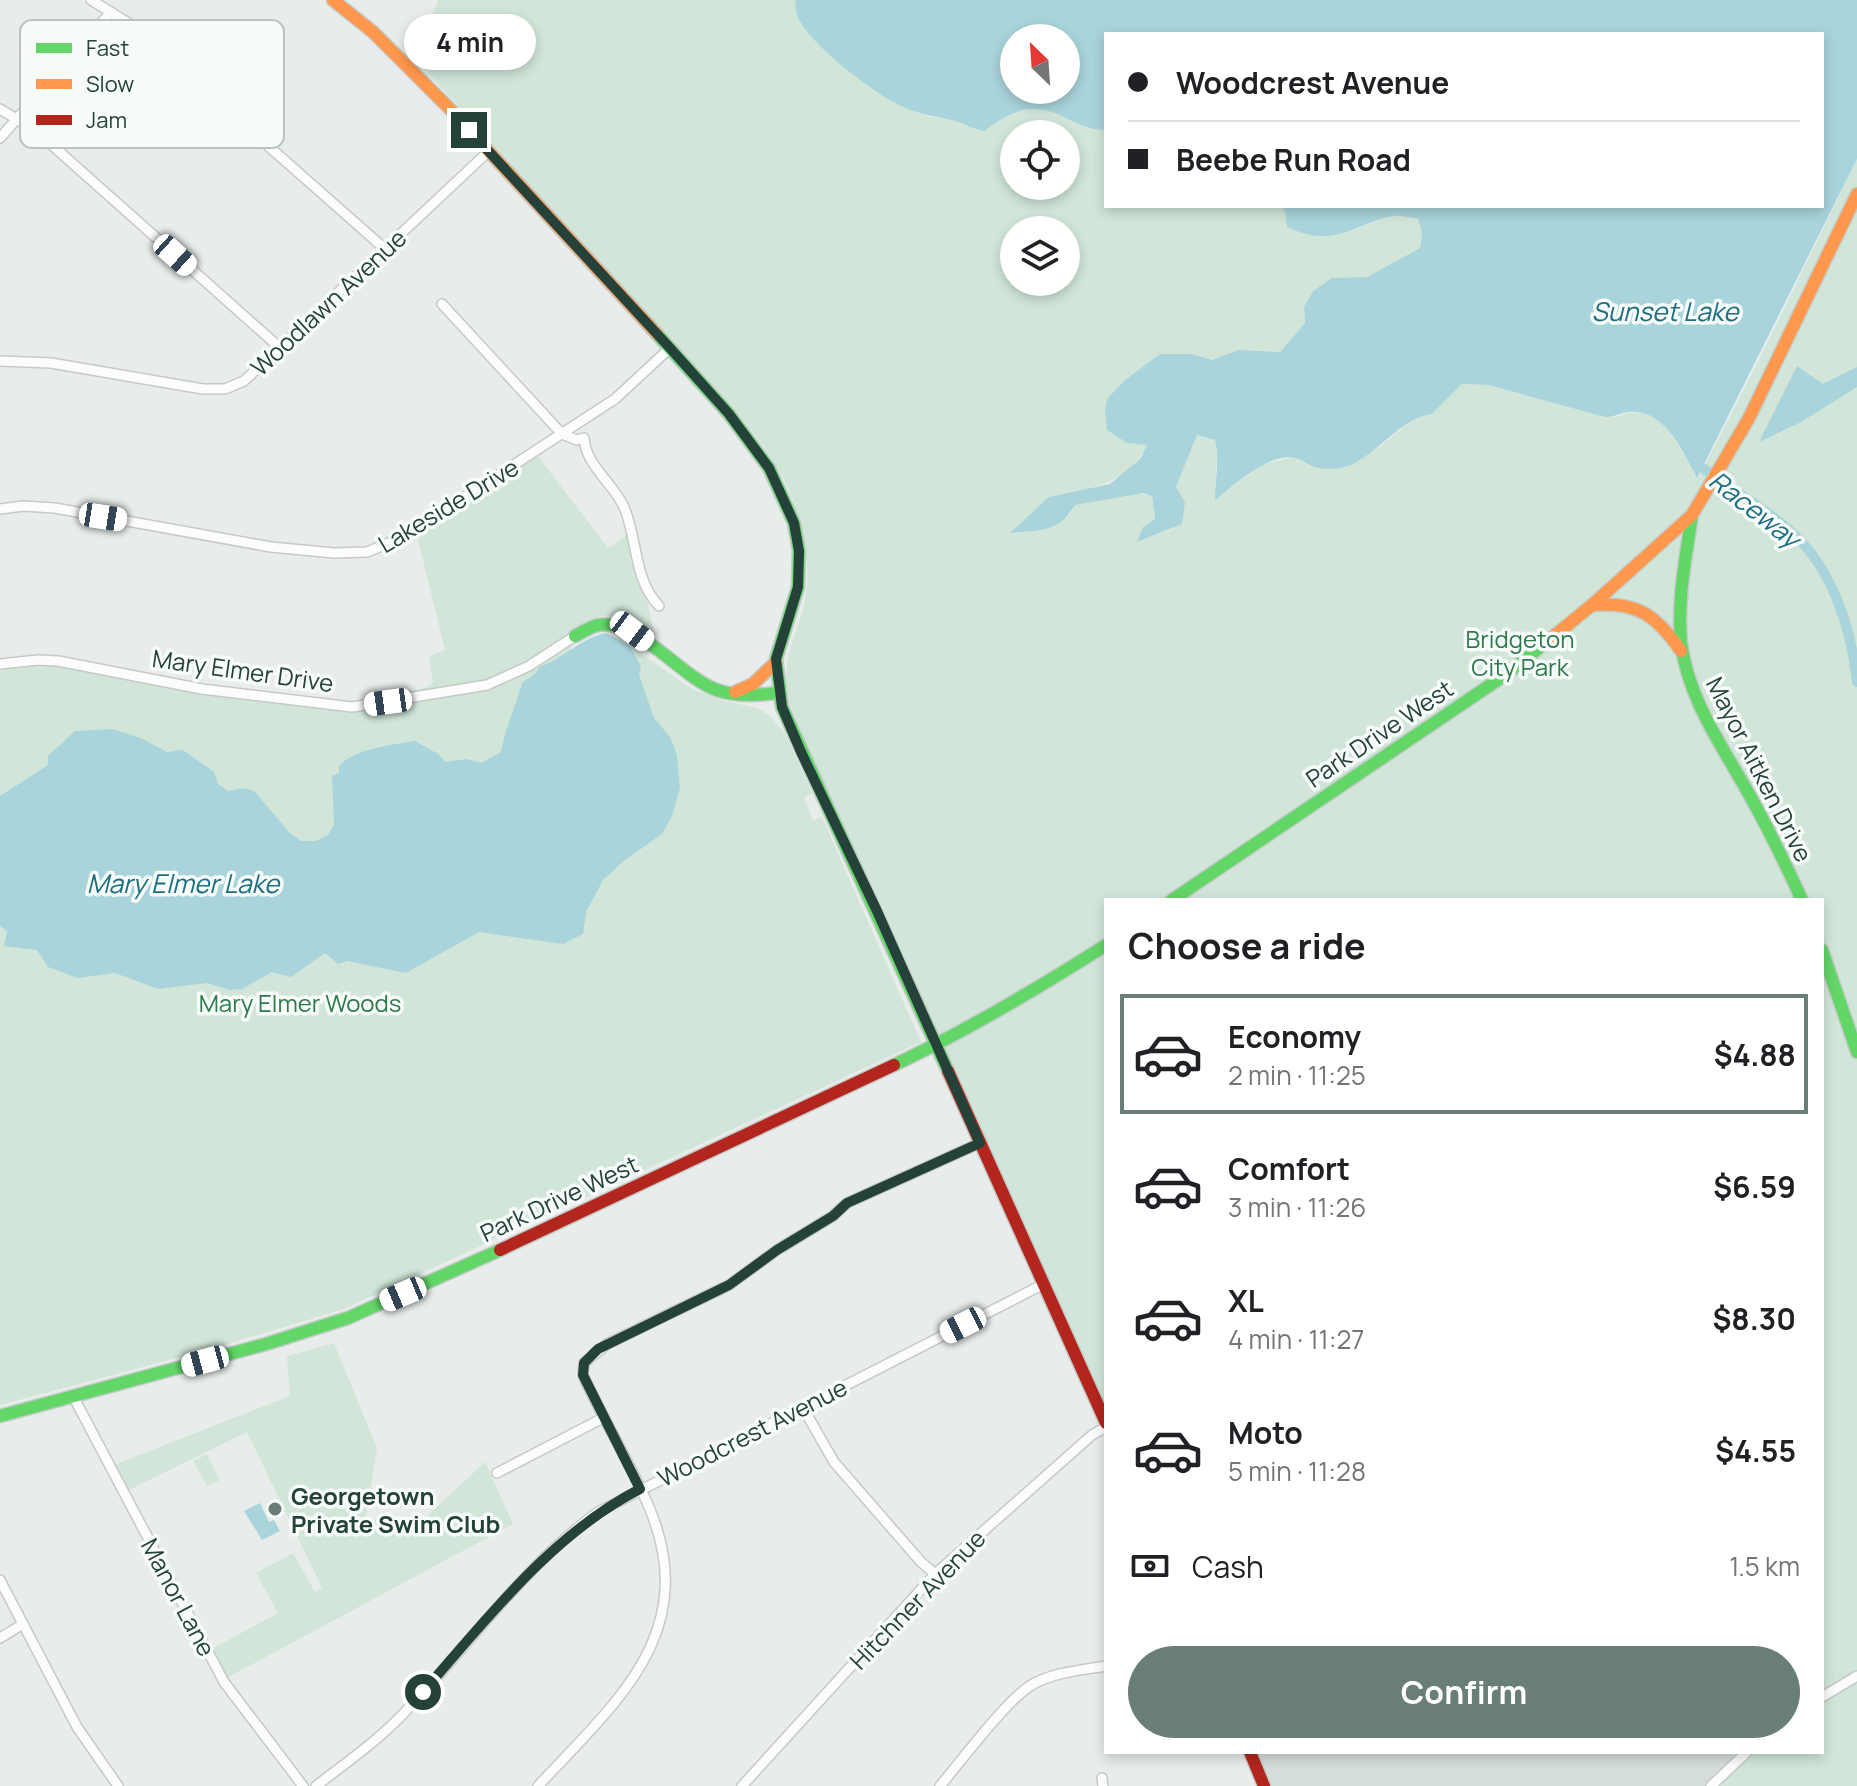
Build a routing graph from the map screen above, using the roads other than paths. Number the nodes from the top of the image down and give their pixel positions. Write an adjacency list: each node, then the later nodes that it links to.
1 (91, 0): 3 (street)
2 (333, 0): 12 (street)
3 (111, 12): 4 (street); 5 (street)
4 (104, 20)
5 (124, 20)
6 (0, 109): 8 (street)
7 (20, 117): 8 (street)
8 (18, 119): 9 (street)
9 (0, 138)
10 (55, 148): 16 (street)
11 (271, 148): 14 (street)
12 (489, 151): 14 (street, Woodlawn Avenue); 17 (street)
13 (1857, 194): 21 (street, Park Drive West)
14 (385, 249): 16 (street, Woodlawn Avenue)
15 (442, 304): 19 (street)
16 (279, 347): 18 (street, Woodlawn Avenue)
17 (670, 348): 19 (street, Lakeside Drive); 26 (street)
18 (0, 361)
19 (562, 434): 20 (street, Lakeside Drive); 23 (street)
20 (0, 509)
21 (1692, 515): 22 (street, Park Drive West); 25 (street, Mayor Aitken Drive)
22 (1592, 605): 25 (street); 30 (street, Park Drive West)
23 (659, 606)
24 (575, 636): 27 (street, Mary Elmer Drive); 28 (street, Mary Elmer Drive)
25 (1683, 654): 31 (street, Mayor Aitken Drive)
26 (776, 662): 28 (street); 29 (street)
27 (0, 664)
28 (732, 693): 29 (street, Mary Elmer Drive)
29 (779, 693): 34 (street)
30 (1175, 898)
31 (1801, 898)
32 (1104, 946): 34 (street, Park Drive West)
33 (1824, 956): 35 (street)
34 (936, 1046): 36 (street); 38 (street, Park Drive West)
35 (1857, 1052)
36 (980, 1143): 37 (street); 41 (street)
37 (1044, 1284): 39 (street, Woodcrest Avenue); 42 (street)
38 (73, 1396): 40 (street, Park Drive West); 56 (street, Manor Lane)
39 (802, 1406): 45 (street, Woodcrest Avenue); 46 (street)
40 (0, 1416)
41 (603, 1418): 44 (street); 45 (street)
42 (1104, 1420)
43 (1104, 1426): 46 (street, Hitchner Avenue)
44 (497, 1473)
45 (640, 1489): 57 (street, Woodcrest Avenue); 58 (street)
46 (935, 1574): 59 (street, Hitchner Avenue)
47 (0, 1580): 48 (street)
48 (23, 1624): 49 (street); 55 (street)
49 (0, 1638)
50 (1104, 1666): 60 (street)
51 (1857, 1676): 52 (street)
52 (1824, 1696)
53 (1251, 1754): 61 (street)
54 (1745, 1754): 62 (street)
55 (118, 1786)
56 (303, 1786)
57 (316, 1786)
58 (538, 1786)
59 (742, 1786)
60 (940, 1786)
61 (1264, 1786)
62 (1711, 1786)

